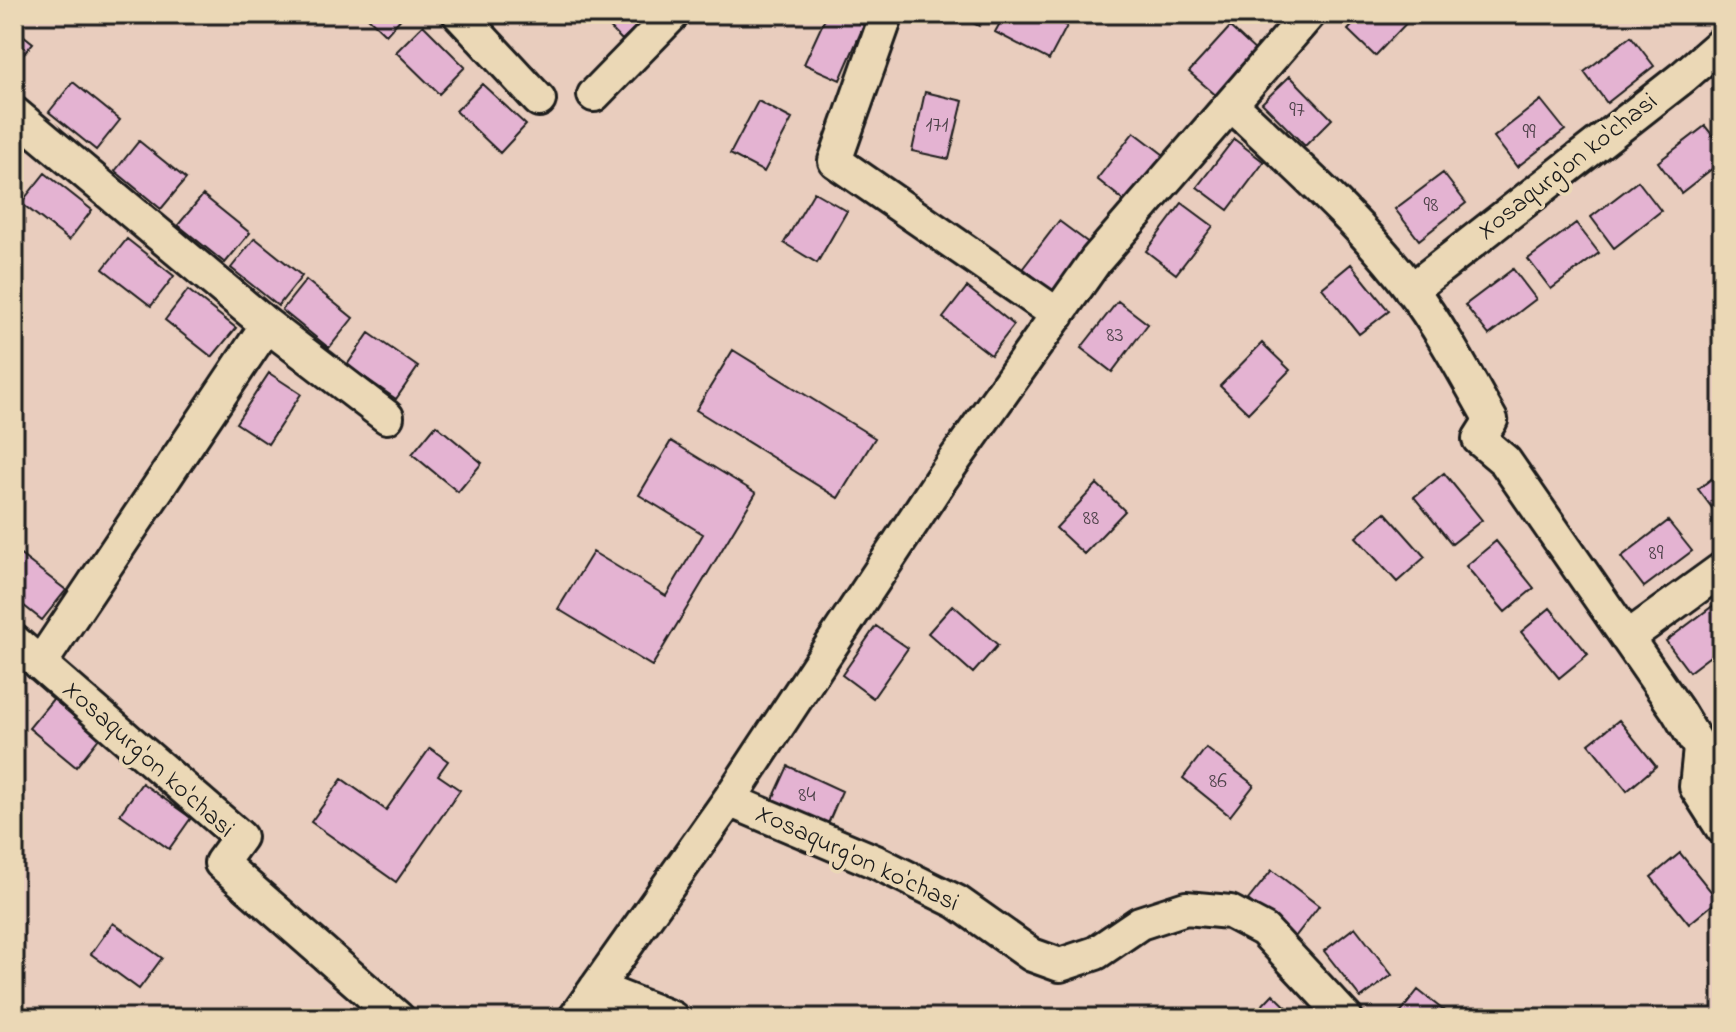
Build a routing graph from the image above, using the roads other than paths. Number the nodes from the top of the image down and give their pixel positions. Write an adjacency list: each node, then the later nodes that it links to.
1 (459, 14): 7 (street)
2 (673, 14): 6 (street)
3 (887, 14): 11 (street)
4 (1309, 14): 8 (street, Xosaqurg'on ko'chasi)
5 (1722, 43): 10 (street, Xosaqurg'on ko'chasi)
6 (594, 95)
7 (539, 100)
8 (1232, 105): 10 (street); 11 (street, Xosaqurg'on ko'chasi)
9 (14, 113): 12 (street)
10 (1411, 290): 15 (street)
11 (1058, 315): 18 (street, Xosaqurg'on ko'chasi)
12 (267, 325): 13 (street); 17 (street, Xosaqurg'on ko'chasi)
13 (387, 417)
14 (1722, 569): 15 (street)
15 (1627, 638): 19 (street)
16 (14, 641): 17 (street, Xosaqurg'on ko'chasi)
17 (40, 664): 21 (street, Xosaqurg'on ko'chasi)
18 (729, 800): 20 (street, Xosaqurg'on ko'chasi); 24 (street, Xosaqurg'on ko'chasi)
19 (1722, 828)
20 (596, 988): 22 (street, Xosaqurg'on ko'chasi); 23 (street)
21 (398, 1018)
22 (575, 1018)
23 (672, 1018)
24 (1346, 1018)

